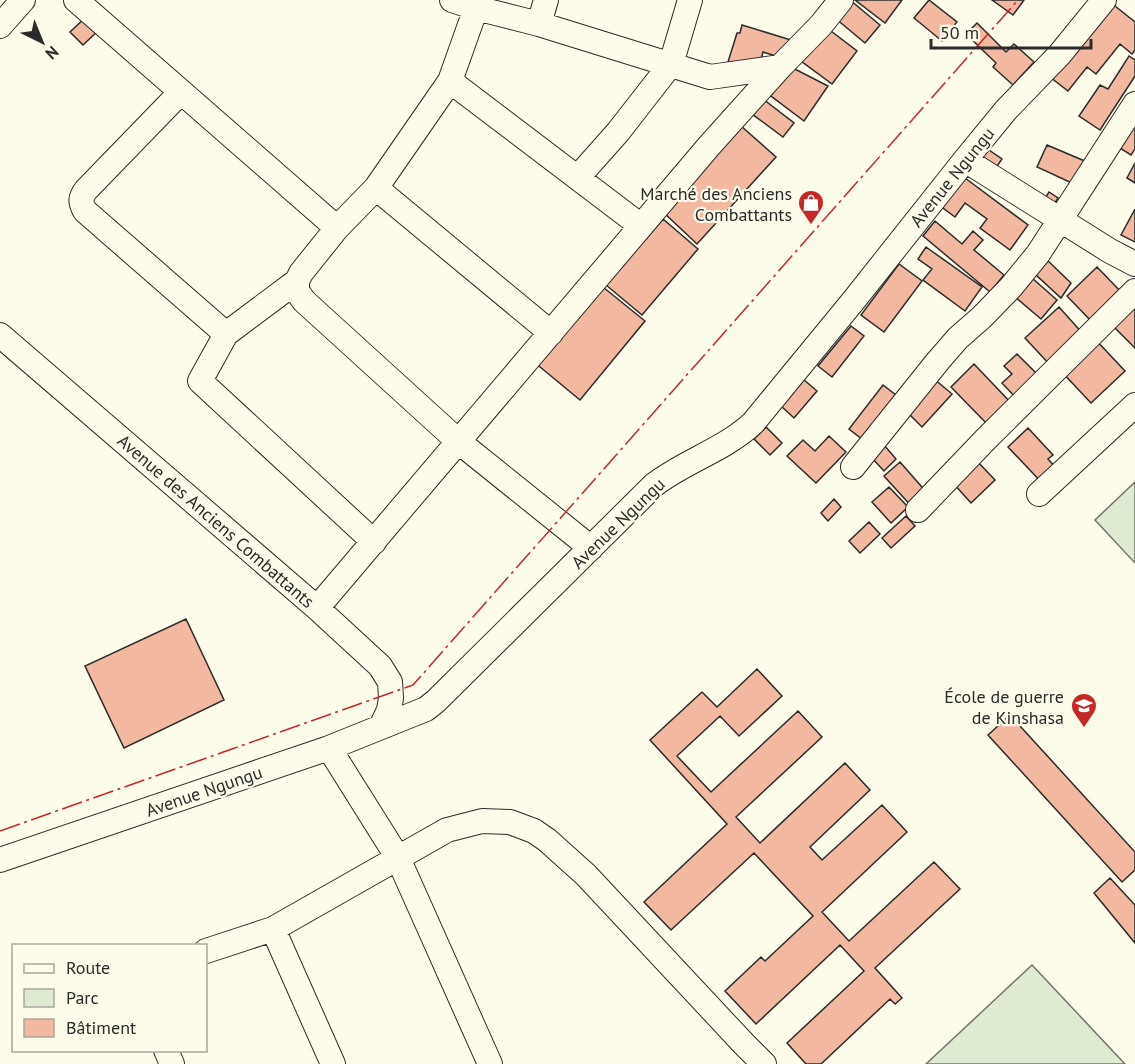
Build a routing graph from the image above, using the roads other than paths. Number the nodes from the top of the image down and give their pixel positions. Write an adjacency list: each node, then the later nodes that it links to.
1 (23, 0): 10 (street)
2 (76, 0): 14 (street)
3 (452, 0): 8 (street)
4 (546, 0): 9 (street)
5 (690, 0): 11 (street)
6 (841, 0): 12 (street)
7 (1104, 0): 16 (street, Avenue Ngungu)
8 (476, 8): 9 (street); 13 (street)
9 (539, 24): 11 (street)
10 (0, 26)
11 (671, 64): 12 (street); 17 (street)
12 (780, 67): 20 (street)
13 (450, 81): 17 (street); 18 (street)
14 (181, 92): 21 (street); 26 (street)
15 (1135, 104): 19 (street)
16 (965, 160): 19 (street); 34 (street, Avenue Ngungu)
17 (578, 177): 20 (street)
18 (376, 188): 21 (street); 25 (street)
19 (1060, 219): 22 (street); 30 (street)
20 (641, 226): 25 (street)
21 (337, 228): 23 (street)
22 (1135, 264)
23 (297, 281): 26 (street); 29 (street)
24 (1135, 291): 32 (street)
25 (551, 333): 29 (street)
26 (226, 334): 33 (street)
27 (0, 335): 35 (street, Avenue des Anciens Combattants)
28 (1135, 405): 31 (street)
29 (459, 442): 33 (street); 34 (street)
30 (853, 467)
31 (1039, 494)
32 (918, 510)
33 (374, 542): 35 (street)
34 (591, 548): 36 (street, Avenue Ngungu)
35 (317, 609): 36 (street, Avenue des Anciens Combattants)
36 (381, 727): 37 (street, Avenue Ngungu)
37 (329, 748): 38 (street); 39 (street, Avenue Ngungu)
38 (398, 858): 40 (street); 43 (street); 44 (street)
39 (0, 860)
40 (273, 929): 41 (street); 42 (street)
41 (207, 951)
42 (333, 1064)
43 (490, 1064)
44 (764, 1064)

